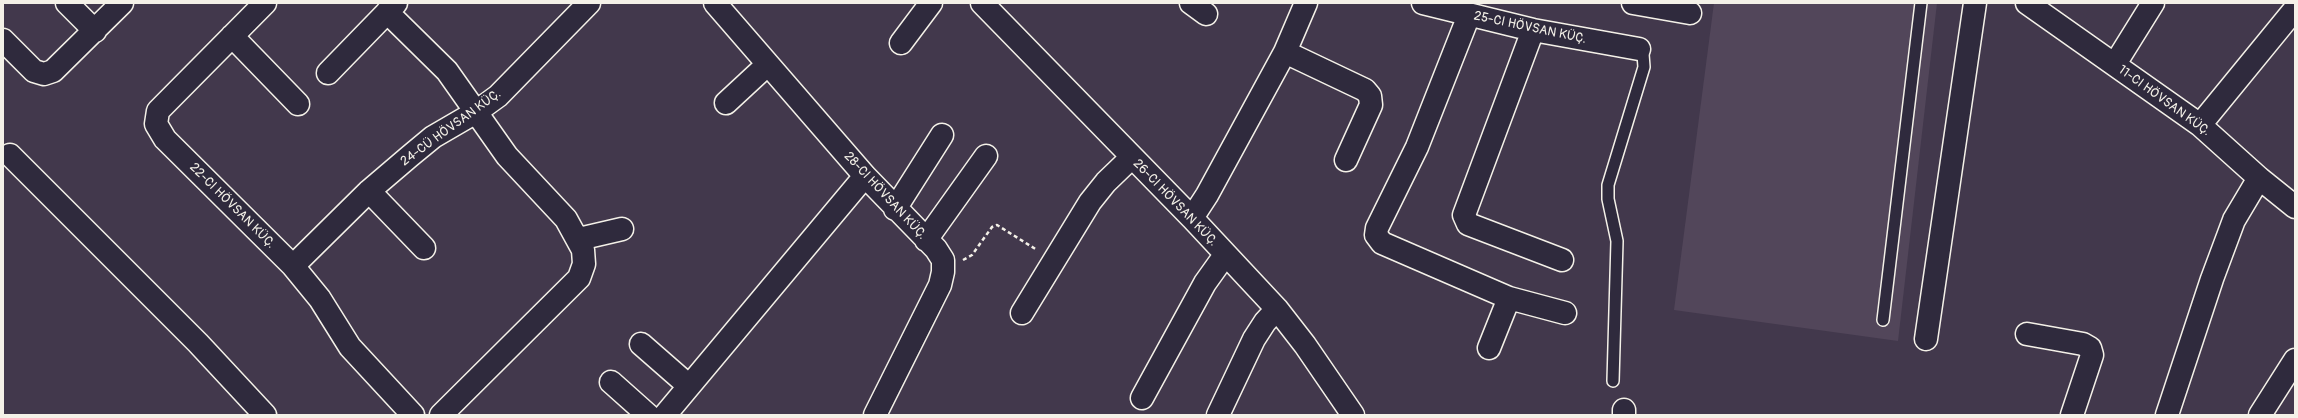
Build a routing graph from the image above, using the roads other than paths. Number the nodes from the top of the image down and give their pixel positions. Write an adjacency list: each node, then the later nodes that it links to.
1 (67, 3): 20 (street)
2 (122, 3): 20 (street)
3 (265, 3): 21 (street, 22-CI HÖVSAN KÜÇ.)
4 (589, 3): 31 (street, 24-CÜ HÖVSAN KÜÇ.)
5 (715, 3): 26 (street, 28-CI HÖVSAN KÜÇ.)
6 (930, 3): 23 (street)
7 (982, 3): 36 (street)
8 (1306, 3): 25 (street)
9 (1423, 3): 18 (street, 25-CI HÖVSAN KÜÇ.)
10 (1633, 3): 17 (street)
11 (1921, 3): 55 (lane)
12 (1975, 3): 57 (street)
13 (2027, 3): 27 (street, 11-CI HÖVSAN KÜÇ.)
14 (2153, 3): 27 (street)
15 (392, 8): 28 (street); 31 (street)
16 (2295, 9): 32 (street)
17 (1690, 13)
18 (1469, 15): 19 (street, 25-CI HÖVSAN KÜÇ.); 51 (street)
19 (1533, 30): 24 (street, 25-CI HÖVSAN KÜÇ.); 49 (street)
20 (95, 31): 22 (street)
21 (232, 36): 30 (street); 50 (street, 22-CI HÖVSAN KÜÇ.)
22 (3, 40)
23 (901, 42)
24 (1639, 49): 61 (lane)
25 (1285, 52): 37 (street); 43 (street)
26 (767, 64): 29 (street); 38 (street, 28-CI HÖVSAN KÜÇ.)
27 (2115, 64): 32 (street, 11-CI HÖVSAN KÜÇ.)
28 (328, 73)
29 (726, 103)
30 (298, 104)
31 (476, 112): 40 (street, 24-CÜ HÖVSAN KÜÇ.); 45 (street)
32 (2200, 125): 39 (street, 11-CI HÖVSAN KÜÇ.)
33 (942, 135): 42 (street)
34 (10, 155): 65 (street)
35 (986, 156): 46 (street)
36 (1132, 157): 43 (street); 53 (street)
37 (1346, 160)
38 (865, 176): 42 (street, 28-CI HÖVSAN KÜÇ.); 63 (street)
39 (2259, 178): 41 (street, 11-CI HÖVSAN KÜÇ.); 74 (street)
40 (369, 191): 47 (street); 50 (street, 24-CÜ HÖVSAN KÜÇ.)
41 (2295, 207)
42 (895, 209): 46 (street, 28-CI HÖVSAN KÜÇ.)
43 (1192, 218): 48 (street)
44 (622, 229): 45 (street)
45 (579, 239): 67 (street)
46 (926, 240): 70 (street, 28-CI HÖVSAN KÜÇ.)
47 (424, 248)
48 (1225, 255): 52 (street); 64 (street)
49 (1562, 260)
50 (293, 266): 66 (street, 22-CI HÖVSAN KÜÇ.)
51 (1509, 298): 54 (street); 59 (street)
52 (1277, 309): 71 (street); 72 (street)
53 (1022, 313)
54 (1565, 313)
55 (1883, 320)
56 (2027, 334): 73 (street)
57 (1926, 339)
58 (641, 344): 63 (street)
59 (1490, 348)
60 (2295, 360): 75 (street)
61 (1613, 380)
62 (611, 382): 68 (street)
63 (690, 386): 69 (street)
64 (1142, 398)
65 (265, 415)
66 (413, 415)
67 (441, 415)
68 (648, 415)
69 (665, 415)
70 (875, 415)
71 (1218, 415)
72 (1353, 415)
73 (2072, 415)
74 (2167, 415)
75 (2260, 415)

